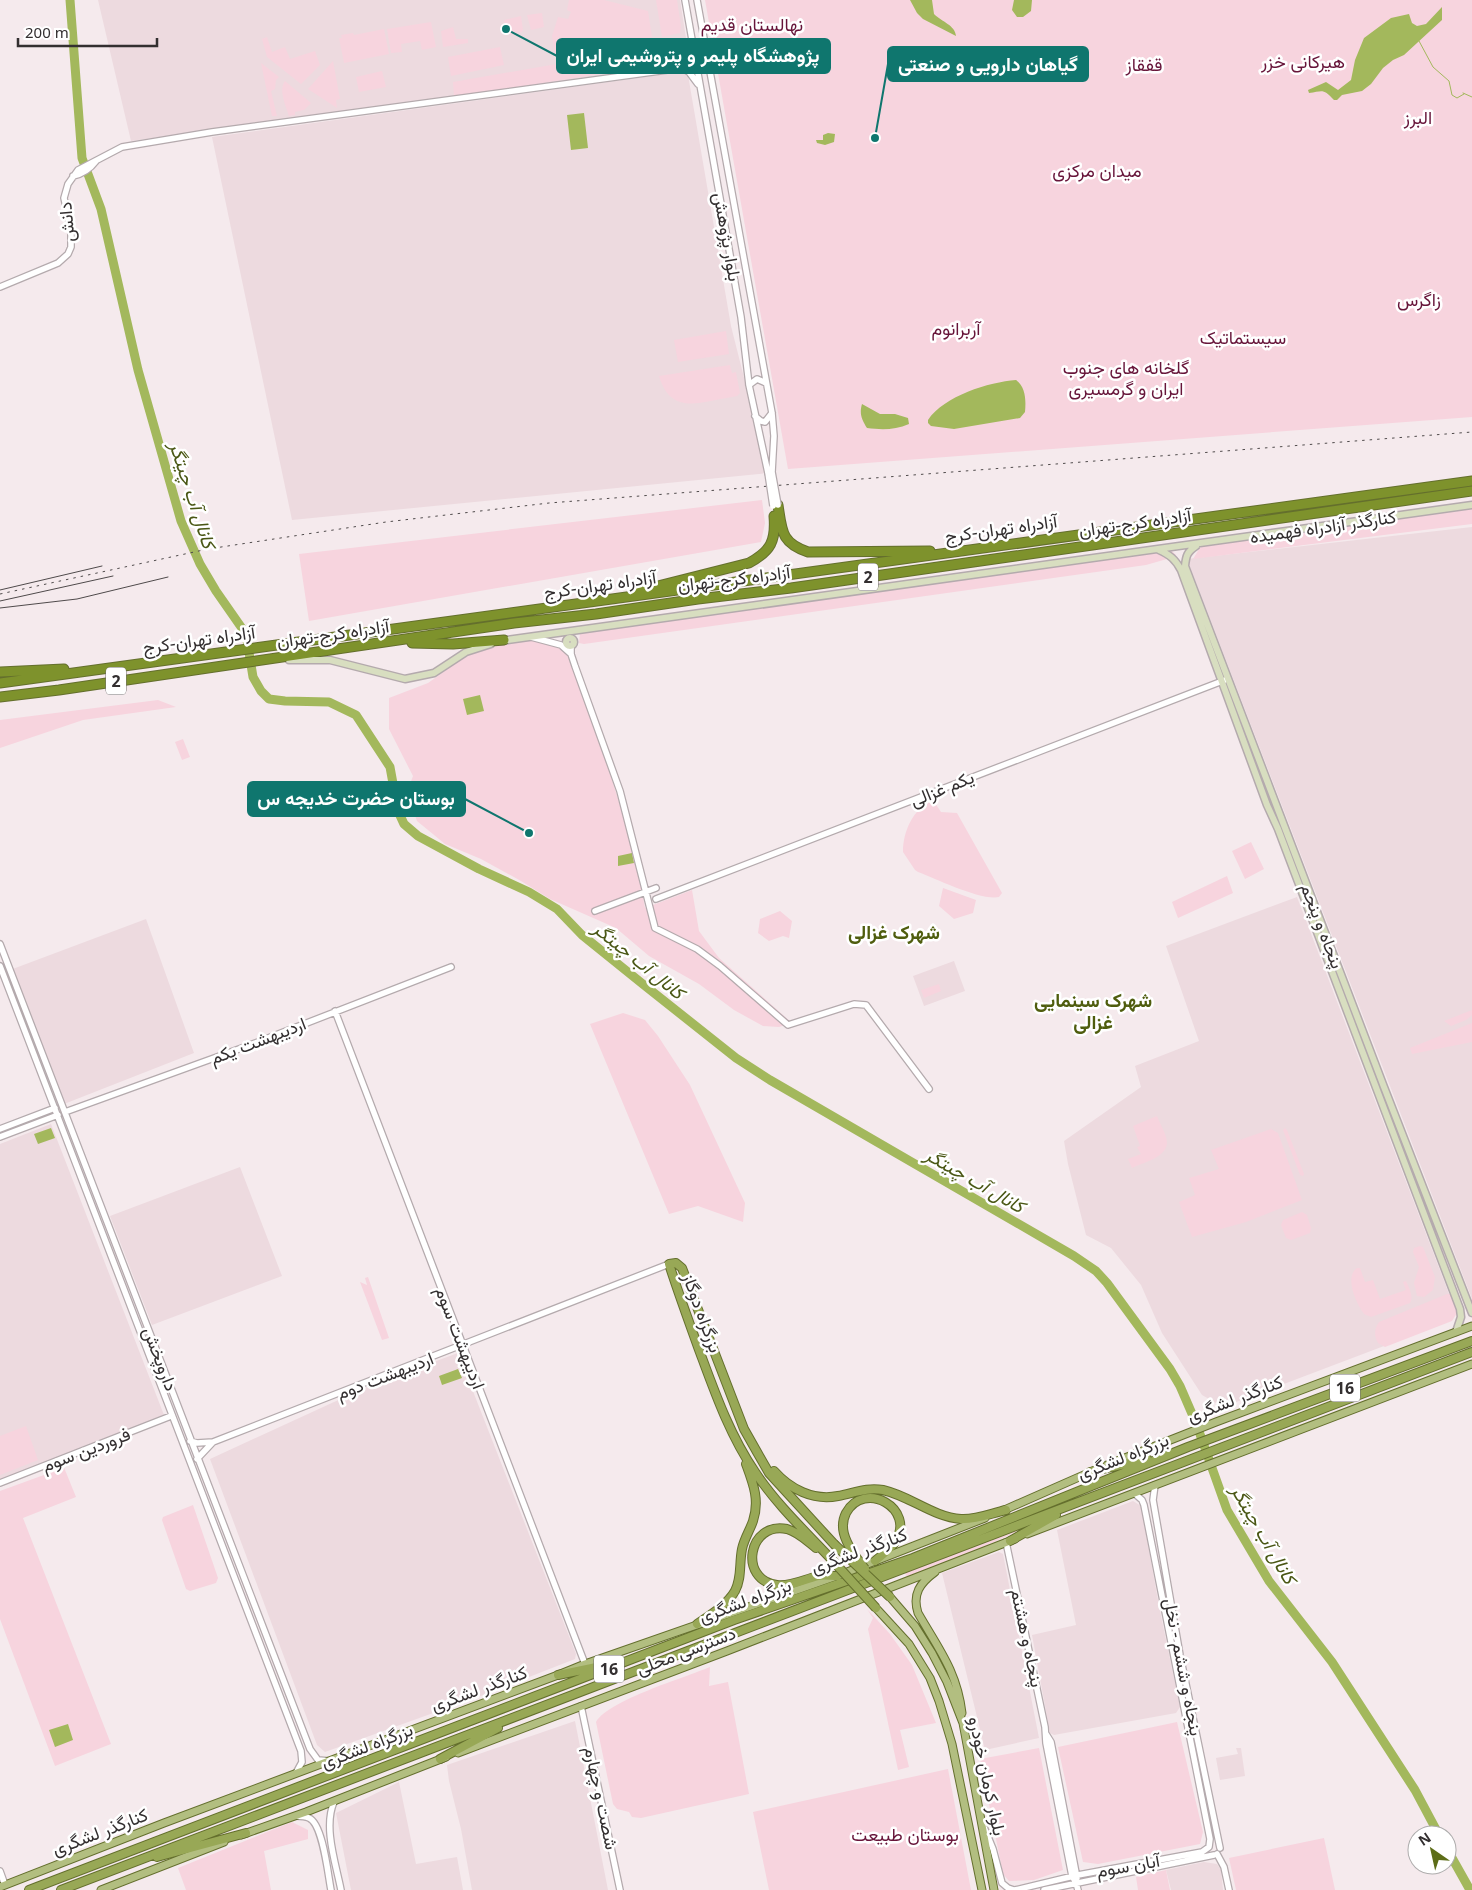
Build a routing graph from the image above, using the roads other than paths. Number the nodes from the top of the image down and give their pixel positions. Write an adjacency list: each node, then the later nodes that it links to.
1 (685, 0): 3 (street, بلوار پژوهش)
2 (697, 0): 7 (street, بلوار پژوهش)
3 (694, 53): 4 (street); 5 (street, بلوار پژوهش)
4 (682, 68): 5 (street); 6 (street, دانش)
5 (700, 87): 8 (street, بلوار پژوهش)
6 (0, 287)
7 (766, 382): 8 (street); 9 (street, بلوار پژوهش)
8 (749, 385): 10 (street, بلوار پژوهش)
9 (772, 413): 10 (street); 11 (street, بلوار پژوهش)
10 (755, 416): 11 (street, بلوار پژوهش)
11 (770, 473): 15 (street, bridge)
12 (1472, 481): 18 (highway, آزادراه تهران-کرج / 2)
13 (1472, 491): 26 (highway, آزادراه کرج-تهران / 2)
14 (1472, 505): 16 (main road, کنارگذر آزادراه فهمیده)
15 (775, 506): 18 (highway); 20 (highway)
16 (1200, 544): 17 (main road, کنارگذر آزادراه فهمیده); 19 (main road)
17 (1158, 550): 19 (main road); 21 (main road, کنارگذر آزادراه فهمیده)
18 (963, 551): 20 (highway, آزادراه تهران-کرج / 2)
19 (1183, 568): 32 (main road, پنجاه و پنجم)
20 (616, 600): 30 (highway, آزادراه تهران-کرج / 2)
21 (574, 630): 22 (main road, کنارگذر آزادراه فهمیده); 24 (main road)
22 (561, 632): 23 (main road, کنارگذر آزادراه فهمیده); 24 (main road)
23 (529, 636): 25 (main road, کنارگذر آزادراه فهمیده); 28 (street)
24 (570, 639): 27 (main road)
25 (504, 640): 26 (highway); 29 (main road, کنارگذر آزادراه فهمیده)
26 (384, 643): 29 (highway, آزادراه کرج-تهران / 2)
27 (571, 646): 28 (street)
28 (571, 654): 37 (street)
29 (264, 660): 34 (highway, آزادراه کرج-تهران / 2)
30 (99, 670): 31 (highway); 33 (highway, آزادراه تهران-کرج / 2)
31 (0, 672)
32 (1225, 680): 35 (main road, پنجاه و پنجم); 38 (street, یکم غزالی)
33 (0, 684)
34 (0, 698)
35 (1281, 828): 46 (main road, پنجاه و پنجم); 48 (main road, پنجاه و پنجم)
36 (656, 888): 37 (street)
37 (645, 892): 39 (street); 47 (street)
38 (656, 899)
39 (595, 911)
40 (0, 944): 43 (street, داروپخش)
41 (0, 966): 44 (street, داروپخش)
42 (451, 966): 45 (street, اردیبهشت یکم)
43 (16, 985): 44 (street); 50 (street, داروپخش)
44 (9, 988): 49 (street, داروپخش)
45 (335, 1011): 50 (street, اردیبهشت یکم); 60 (street, اردیبهشت سوم)
46 (1384, 1087): 48 (main road); 55 (main road, پنجاه و پنجم)
47 (929, 1089)
48 (1376, 1090): 56 (main road, پنجاه و پنجم)
49 (55, 1108): 51 (street, داروپخش); 52 (street)
50 (65, 1112): 64 (street, داروپخش)
51 (58, 1115): 53 (street); 63 (street, داروپخش)
52 (0, 1129)
53 (0, 1137)
54 (668, 1264): 60 (street, اردیبهشت دوم); 67 (highway, بزرگراه دوگاز); 68 (highway, بزرگراه دوگاز)
55 (1471, 1311): 56 (main road)
56 (1461, 1313): 58 (main road)
57 (1472, 1326): 58 (main road, کنارگذر لشگری)
58 (1456, 1332): 71 (main road, کنارگذر لشگری)
59 (1472, 1341): 66 (highway, بزرگراه لشگری / 16)
60 (463, 1345): 65 (street, اردیبهشت دوم); 89 (street, اردیبهشت سوم)
61 (1472, 1352): 75 (highway, بزرگراه لشگری / 16)
62 (1472, 1364): 73 (main road)
63 (171, 1416): 70 (street, داروپخش); 72 (street, فروردین سوم)
64 (190, 1441): 65 (street, اردیبهشت دوم); 69 (street, داروپخش)
65 (213, 1442): 69 (street, اردیبهشت دوم)
66 (1188, 1447): 71 (highway); 86 (highway, بزرگراه لشگری / 16)
67 (740, 1448): 78 (highway, بزرگراه دوگاز); 85 (highway)
68 (756, 1452): 76 (highway); 82 (highway, بزرگراه دوگاز, bridge)
69 (198, 1459): 70 (street); 94 (street, داروپخش)
70 (188, 1460): 95 (street, داروپخش)
71 (1090, 1472): 76 (main road, کنارگذر لشگری)
72 (0, 1483)
73 (1155, 1485): 74 (main road); 87 (street, پنجاه و ششم - نخل)
74 (1134, 1493): 77 (main road); 88 (street, پنجاه و ششم - نخل)
75 (1084, 1500): 77 (highway); 92 (highway, بزرگراه لشگری / 16)
76 (1006, 1510): 79 (main road, کنارگذر لشگری)
77 (1008, 1541): 80 (main road); 107 (street, پنجاه و هشتم)
78 (833, 1561): 81 (highway); 84 (highway, بزرگراه دوگاز, bridge)
79 (875, 1561): 81 (main road, کنارگذر لشگری); 82 (highway, bridge)
80 (942, 1566): 91 (main road, دسترسی محلی); 93 (main road)
81 (837, 1576): 85 (main road, کنارگذر لشگری)
82 (876, 1585): 83 (highway, بزرگراه دوگاز, bridge)
83 (890, 1598): 93 (main road, بلوار کرمان خودرو)
84 (876, 1608): 116 (main road, بلوار کرمان خودرو)
85 (697, 1624): 89 (main road, کنارگذر لشگری)
86 (644, 1655): 90 (highway); 110 (highway, بزرگراه لشگری / 16)
87 (1180, 1655): 88 (street); 104 (street, پنجاه و ششم - نخل)
88 (1173, 1658): 103 (street, پنجاه و ششم - نخل)
89 (585, 1664): 90 (main road, کنارگذر لشگری)
90 (558, 1675): 97 (main road, کنارگذر لشگری)
91 (581, 1706): 96 (main road, دسترسی محلی); 115 (street, شصت و چهارم)
92 (532, 1711): 96 (highway); 105 (highway, بزرگراه لشگری / 16)
93 (963, 1723): 101 (main road, بلوار کرمان خودرو)
94 (310, 1749): 95 (street); 97 (street)
95 (301, 1751): 98 (street)
96 (440, 1759): 99 (main road)
97 (332, 1761): 98 (main road, کنارگذر لشگری)
98 (290, 1777): 109 (main road, کنارگذر لشگری)
99 (334, 1802): 100 (main road); 114 (street)
100 (296, 1816): 102 (main road); 113 (street)
101 (982, 1822): 117 (main road, بلوار کرمان خودرو); 118 (street, آبان سوم)
102 (246, 1833): 105 (highway); 112 (main road)
103 (1209, 1846): 104 (street); 104 (street); 107 (street, آبان سوم)
104 (1217, 1852): 108 (street, آبان سوم); 121 (street, پنجاه و ششم - نخل)
105 (129, 1864): 111 (highway, بزرگراه لشگری / 16)
106 (0, 1871): 109 (street)
107 (1075, 1876): 108 (street, پنجاه و هشتم); 118 (street, آبان سوم)
108 (1076, 1883): 119 (street, آبان سوم); 120 (street, پنجاه و هشتم)
109 (3, 1886)
110 (29, 1890)
111 (61, 1890)
112 (101, 1890)
113 (331, 1890)
114 (341, 1890)
115 (620, 1890)
116 (982, 1890)
117 (994, 1890)
118 (1015, 1890)
119 (1044, 1890)
120 (1078, 1890)
121 (1229, 1890)

